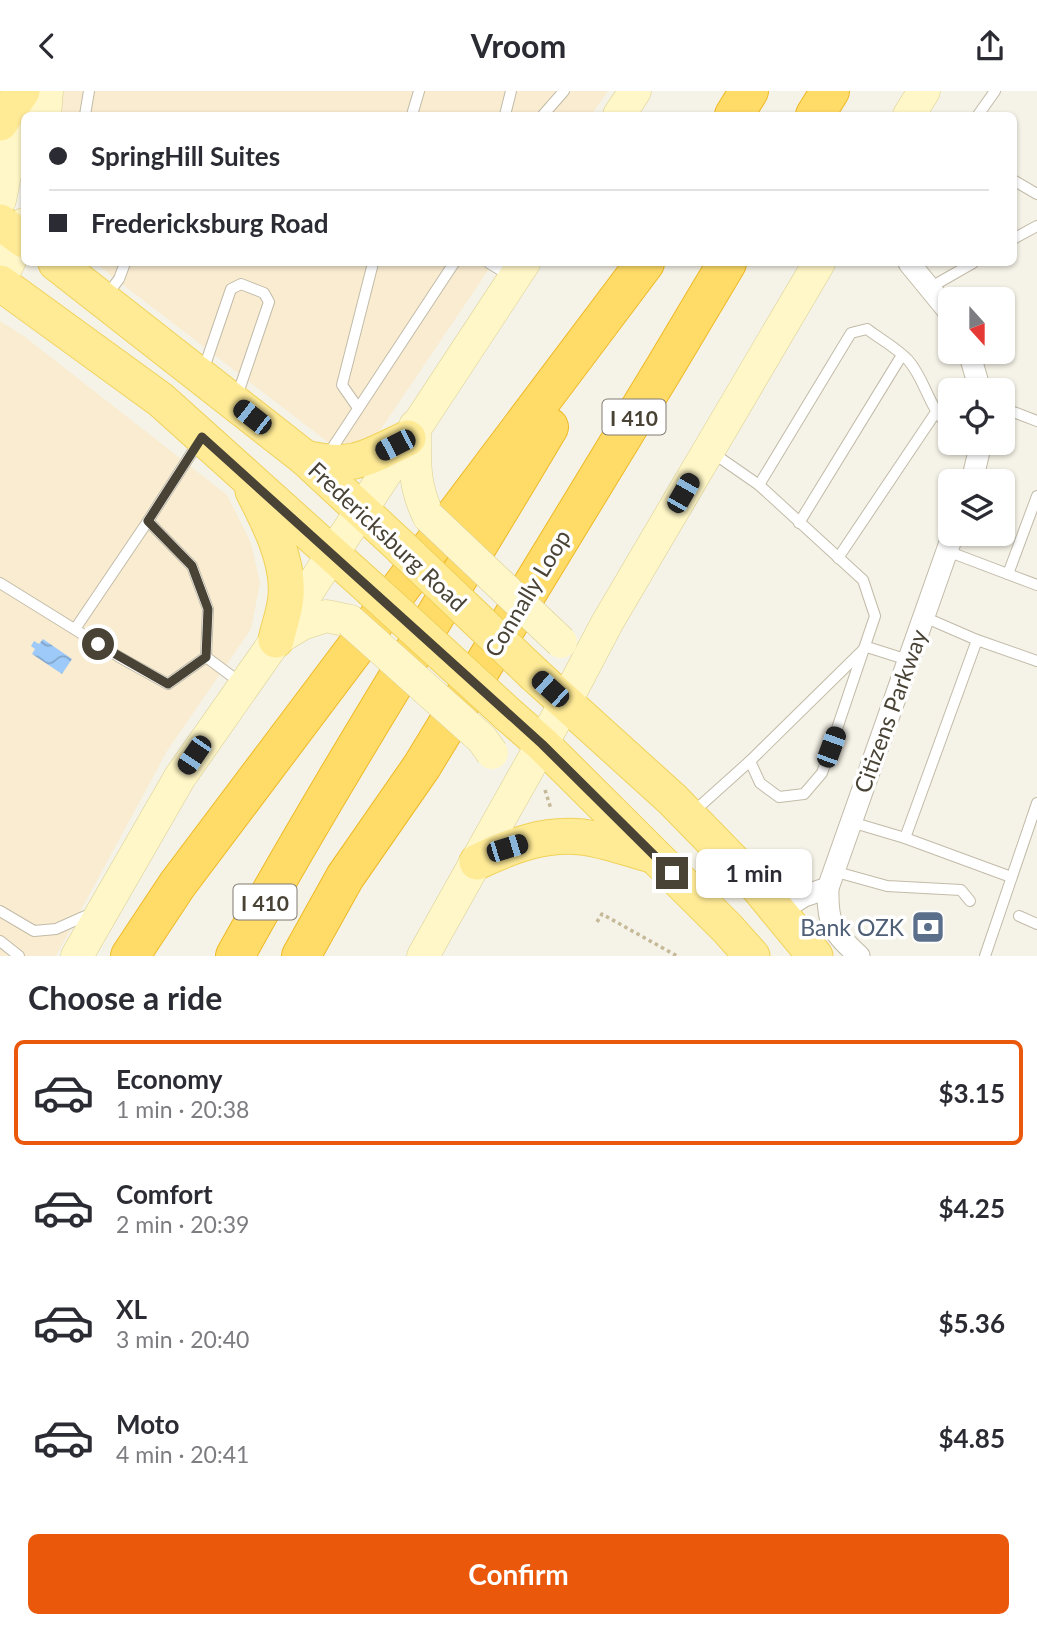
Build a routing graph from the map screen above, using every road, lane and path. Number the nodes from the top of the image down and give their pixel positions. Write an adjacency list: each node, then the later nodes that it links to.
1 (22, 91): 22 (main road); 25 (main road)
2 (47, 91): 12 (main road)
3 (89, 91): 13 (lane)
4 (419, 91): 14 (lane)
5 (511, 91): 15 (lane)
6 (564, 91): 16 (lane)
7 (635, 91): 17 (main road)
8 (749, 91): 18 (highway)
9 (830, 91): 19 (highway)
10 (924, 91): 20 (main road)
11 (995, 91): 21 (lane)
12 (45, 112)
13 (86, 112)
14 (413, 112)
15 (506, 112)
16 (546, 112)
17 (621, 112)
18 (736, 112)
19 (817, 112)
20 (911, 112)
21 (980, 112)
22 (0, 123)
23 (1017, 182): 24 (lane)
24 (1037, 194)
25 (0, 200)
26 (1037, 226): 28 (lane)
27 (17, 231): 40 (main road)
28 (1017, 237)
29 (59, 266): 43 (main road, Fredericksburg Road)
30 (124, 266): 43 (lane)
31 (372, 266): 47 (lane)
32 (452, 266): 47 (lane)
33 (644, 266): 104 (highway)
34 (644, 266): 105 (highway, I 410)
35 (725, 266): 82 (highway, Connally Loop / I 410)
36 (818, 266): 54 (main road)
37 (912, 266): 41 (street)
38 (969, 266): 41 (lane)
39 (509, 268): 52 (main road)
40 (0, 282): 53 (main road)
41 (931, 287): 42 (street)
42 (938, 297)
43 (104, 300): 45 (main road, Fredericksburg Road)
44 (902, 355): 48 (lane); 57 (lane); 61 (lane)
45 (201, 377): 46 (main road, Fredericksburg Road); 46 (lane)
46 (235, 403): 55 (main road, Fredericksburg Road)
47 (358, 408): 55 (lane)
48 (936, 412): 50 (lane); 65 (lane)
49 (1015, 413): 51 (lane)
50 (938, 416)
51 (1037, 421)
52 (411, 432): 55 (main road); 59 (main road); 70 (main road, bridge)
53 (202, 437): 56 (main road); 60 (lane)
54 (709, 450): 57 (lane); 70 (main road)
55 (314, 460): 59 (main road, Fredericksburg Road)
56 (247, 478): 64 (main road); 72 (main road)
57 (759, 485): 61 (lane)
58 (1037, 496): 66 (lane)
59 (362, 509): 64 (main road); 79 (main road, Fredericksburg Road, bridge)
60 (148, 521): 71 (lane); 75 (lane)
61 (799, 523): 65 (lane)
62 (949, 546): 69 (street, Citizens Parkway)
63 (956, 546): 66 (lane)
64 (332, 553): 72 (main road); 80 (main road, bridge)
65 (838, 558): 74 (lane)
66 (1008, 574): 68 (lane)
67 (0, 583): 71 (lane)
68 (1037, 585)
69 (924, 617): 73 (lane); 76 (street, Citizens Parkway)
70 (607, 623): 79 (main road)
71 (75, 629): 75 (lane)
72 (276, 640): 78 (main road); 85 (main road, bridge)
73 (977, 640): 77 (lane); 89 (lane)
74 (867, 646): 76 (lane); 81 (lane); 81 (lane)
75 (206, 657): 78 (lane)
76 (908, 660): 88 (street, Citizens Parkway)
77 (1037, 661)
78 (244, 685): 95 (main road)
79 (565, 703): 80 (main road); 87 (main road, Fredericksburg Road)
80 (542, 744): 85 (main road); 90 (main road)
81 (750, 761): 87 (lane)
82 (422, 766): 106 (highway, Connally Loop / I 410); 107 (highway)
83 (550, 785): 86 (path)
84 (1037, 803): 92 (lane)
85 (504, 812): 91 (main road)
86 (553, 815)
87 (689, 816): 97 (main road, Fredericksburg Road)
88 (851, 822): 89 (lane); 93 (street, Citizens Parkway)
89 (905, 838): 92 (lane)
90 (653, 855): 91 (main road); 110 (main road)
91 (477, 862): 108 (main road)
92 (1011, 877): 113 (lane)
93 (831, 879): 94 (lane); 97 (street); 112 (street, Citizens Parkway)
94 (970, 901)
95 (104, 907): 96 (lane); 103 (main road)
96 (0, 911)
97 (779, 912): 111 (main road, Fredericksburg Road)
98 (1020, 916): 100 (lane)
99 (597, 922): 109 (path)
100 (1037, 923)
101 (0, 941): 102 (lane)
102 (19, 956)
103 (76, 956)
104 (131, 956)
105 (235, 956)
106 (301, 956)
107 (332, 956)
108 (423, 956)
109 (677, 956)
110 (752, 956)
111 (815, 956)
112 (859, 956)
113 (985, 956)

